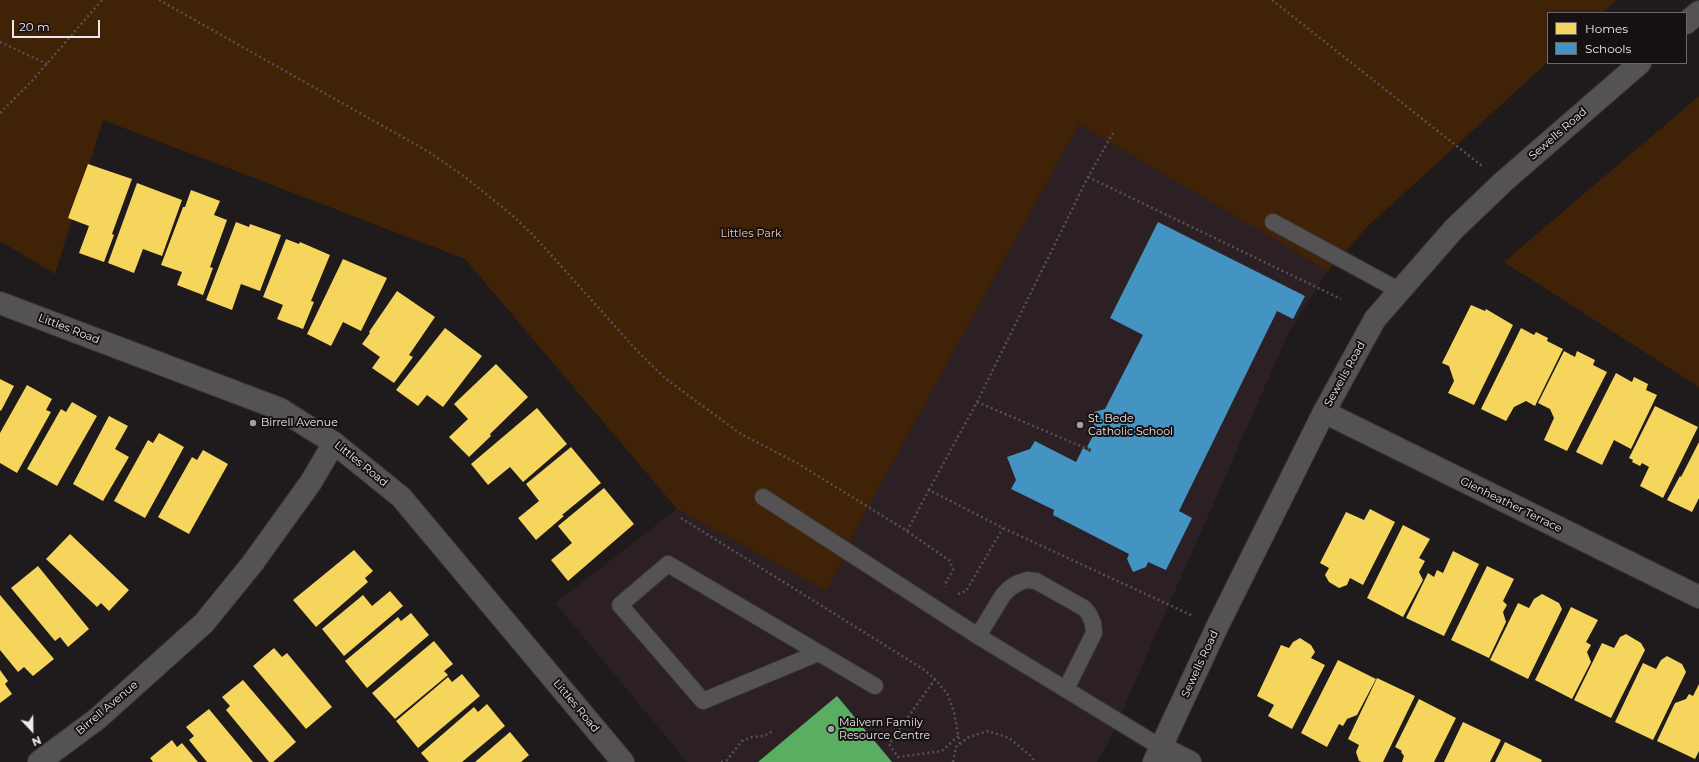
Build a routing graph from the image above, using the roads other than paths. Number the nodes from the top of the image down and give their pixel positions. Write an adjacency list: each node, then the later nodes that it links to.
1 (1699, 12): 2 (street)
2 (1687, 23)
3 (1639, 64): 5 (street, Sewells Road)
4 (1273, 222): 5 (lane)
5 (1400, 290): 7 (street, Sewells Road)
6 (0, 303): 8 (street, Littles Road)
7 (1324, 412): 10 (street, Glenheather Terrace); 15 (street, Sewells Road)
8 (334, 443): 16 (street, Birrell Avenue); 17 (street, Littles Road)
9 (763, 497): 11 (lane)
10 (1699, 597)
11 (978, 636): 14 (lane); 14 (lane)
12 (818, 653): 12 (lane); 13 (lane)
13 (875, 686)
14 (1066, 689): 15 (lane)
15 (1158, 755): 18 (street)
16 (39, 762)
17 (623, 762)
18 (1190, 762)

